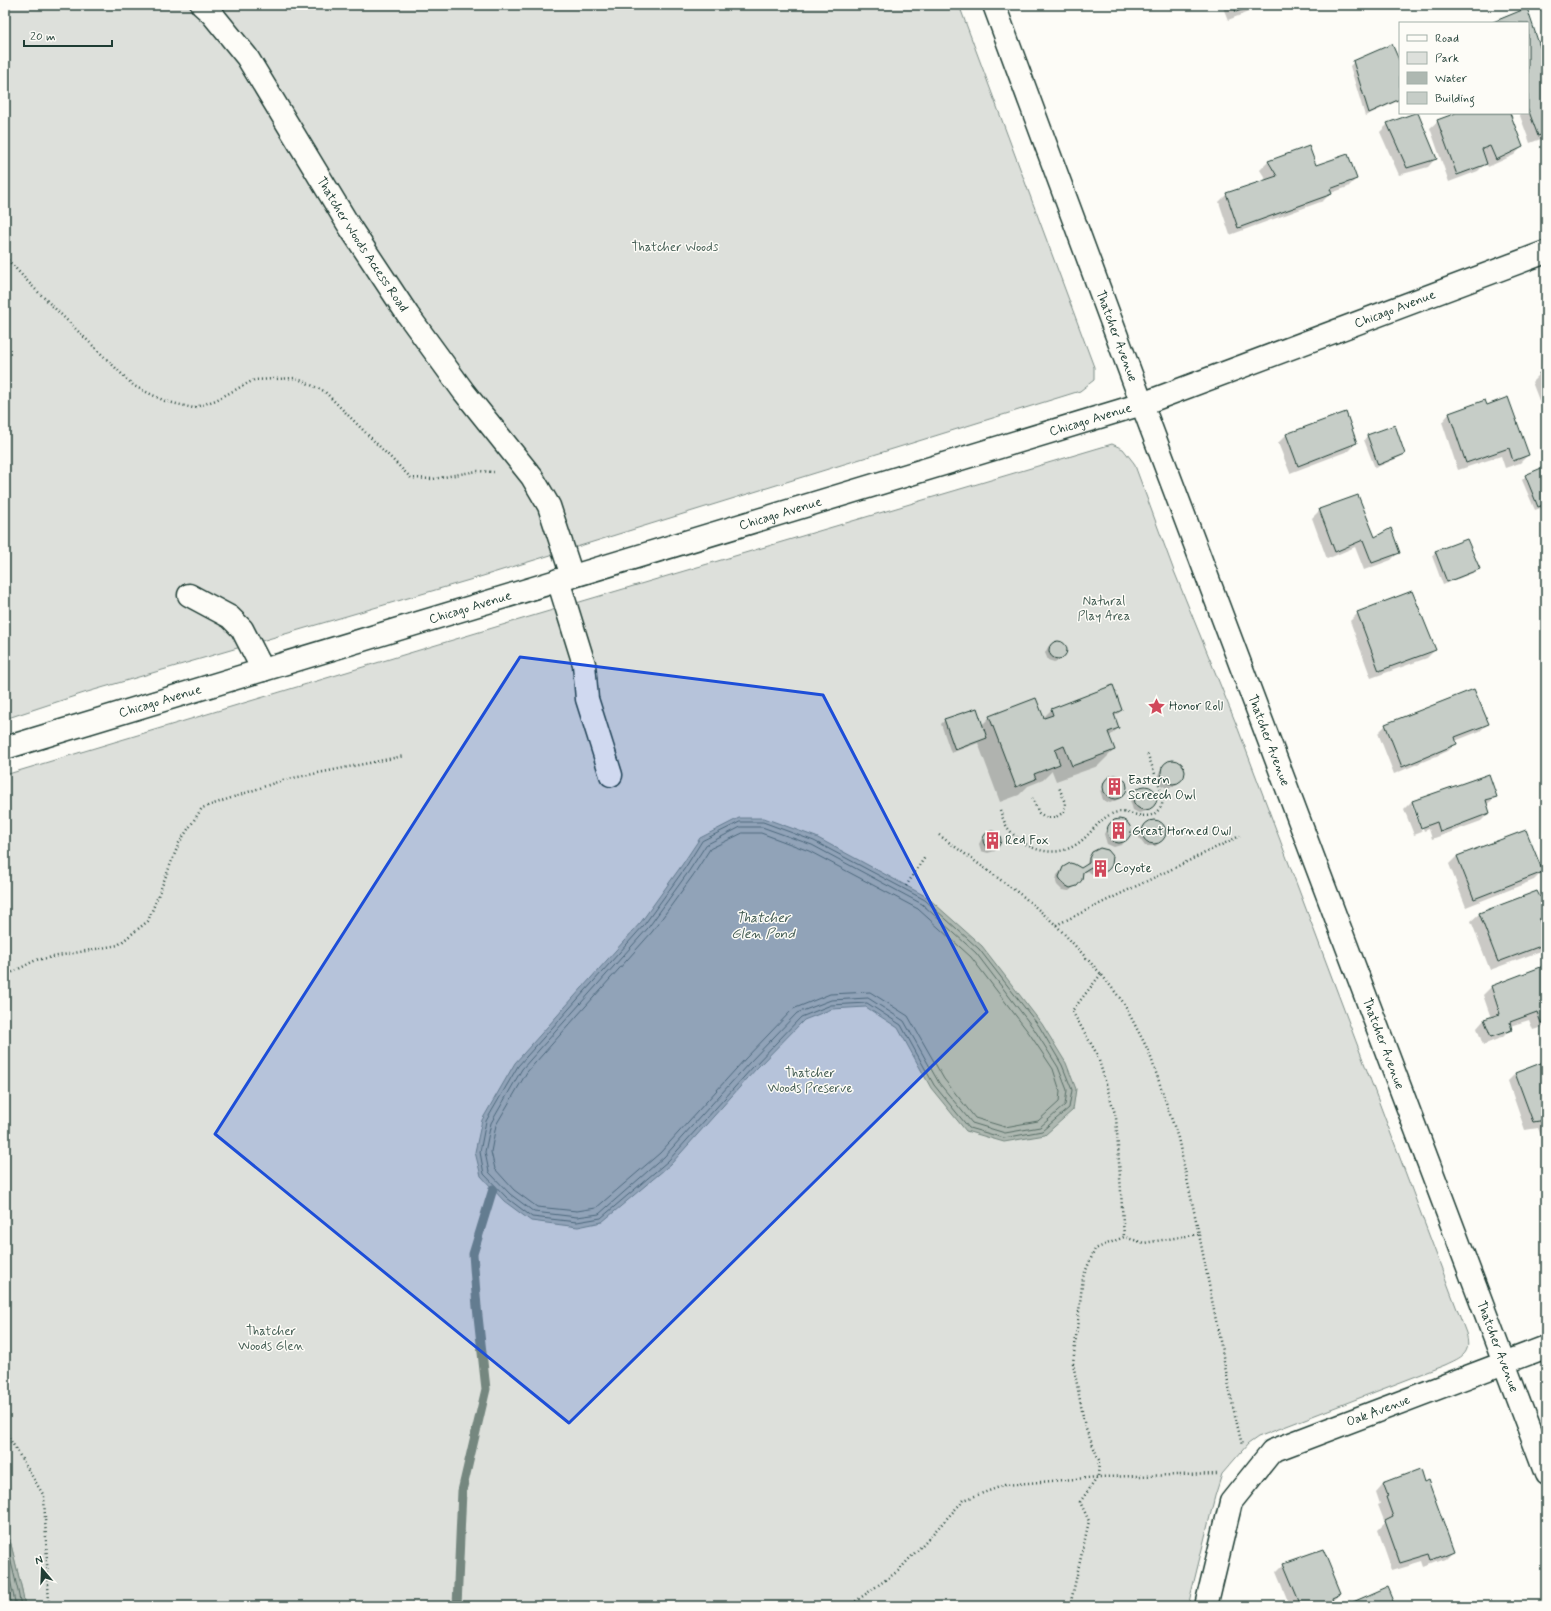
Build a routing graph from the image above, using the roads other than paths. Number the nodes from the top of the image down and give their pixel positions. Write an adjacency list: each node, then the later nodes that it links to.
1 (202, 5): 5 (street, Thatcher Woods Access Road)
2 (994, 5): 4 (street, Thatcher Avenue)
3 (1546, 252): 4 (street, Chicago Avenue)
4 (1142, 404): 5 (street, Chicago Avenue); 11 (street, Thatcher Avenue)
5 (565, 578): 7 (street, Chicago Avenue); 9 (street, Thatcher Woods Access Road)
6 (189, 595): 7 (street)
7 (262, 670): 8 (street, Chicago Avenue)
8 (5, 748)
9 (611, 775)
10 (1546, 1347): 11 (street, Oak Avenue)
11 (1504, 1363): 12 (street, Thatcher Avenue); 13 (street, Oak Avenue)
12 (1546, 1474)
13 (1206, 1606)

